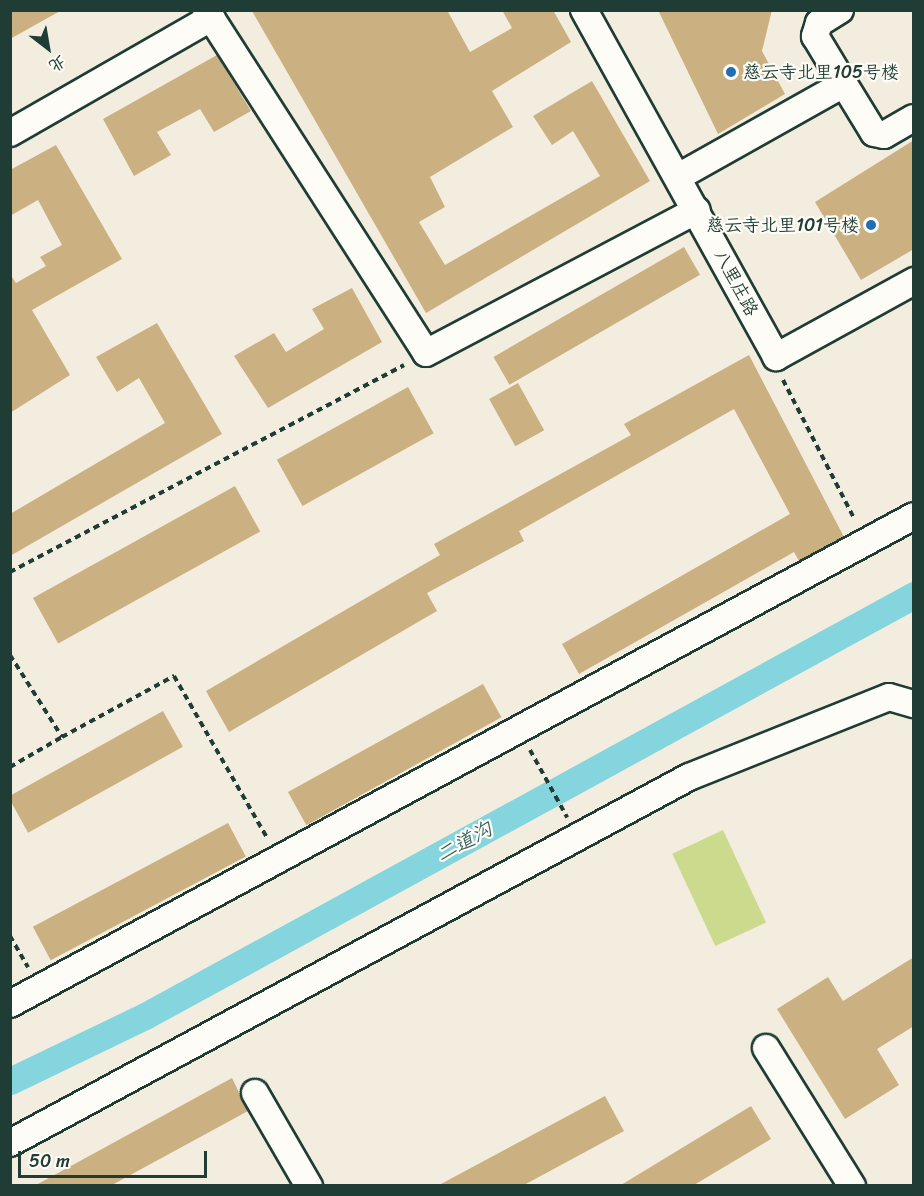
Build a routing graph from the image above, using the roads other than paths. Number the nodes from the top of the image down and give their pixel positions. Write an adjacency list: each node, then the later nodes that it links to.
1 (584, 10): 7 (street, 八里庄路)
2 (840, 10): 4 (street)
3 (209, 14): 6 (street); 8 (street)
4 (844, 84): 5 (street); 7 (street)
5 (914, 118)
6 (10, 133)
7 (678, 177): 8 (street, 八里庄路)
8 (697, 210): 9 (street, 八里庄路)
9 (914, 281)
10 (914, 516): 12 (street)
11 (914, 704): 15 (street)
12 (10, 1004)
13 (766, 1048): 17 (street)
14 (255, 1093): 16 (street)
15 (10, 1143)
16 (309, 1185)
17 (852, 1185)

